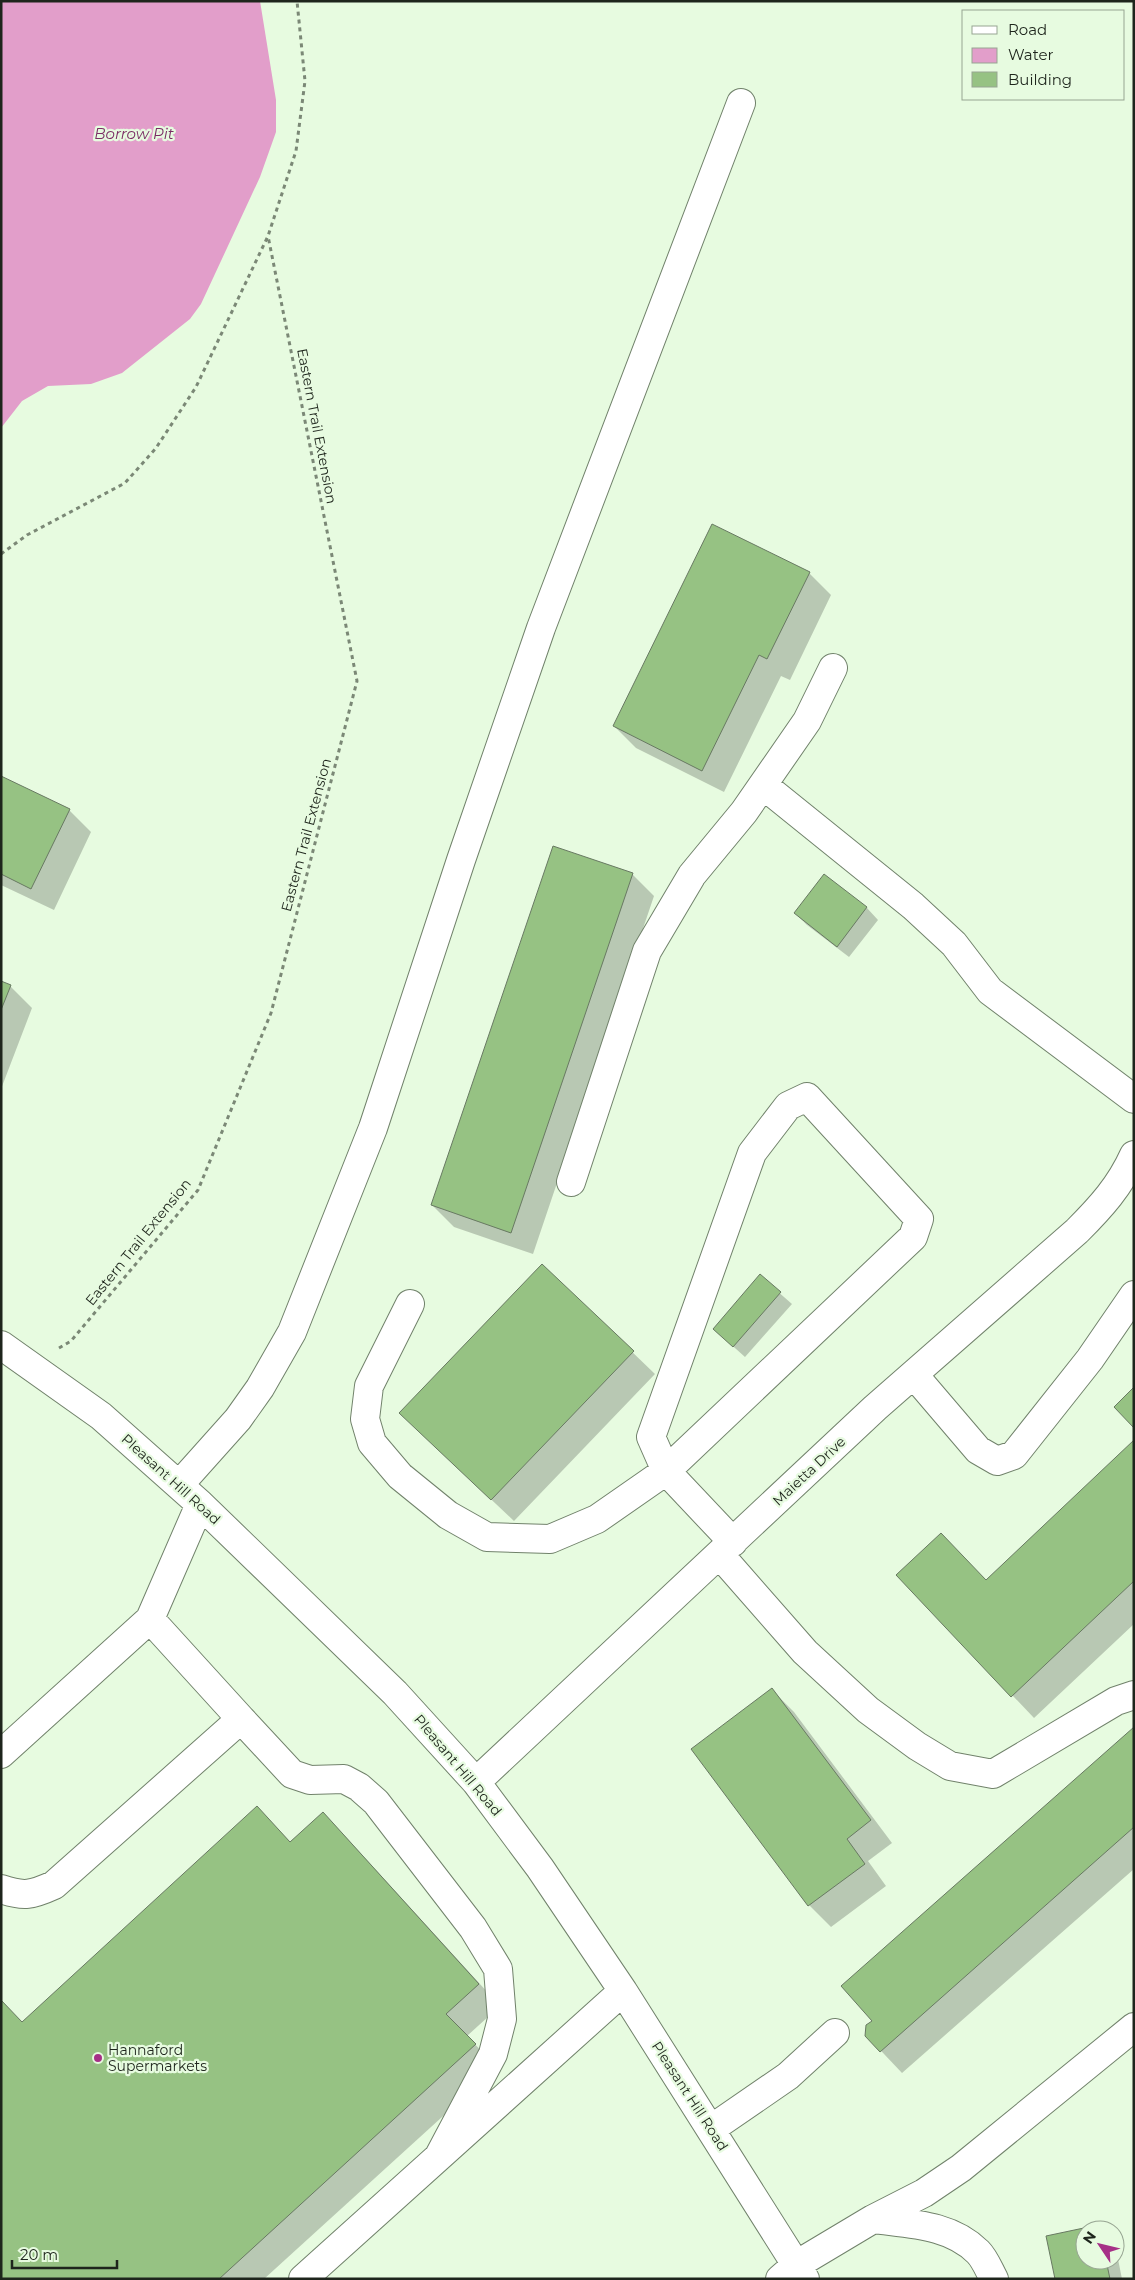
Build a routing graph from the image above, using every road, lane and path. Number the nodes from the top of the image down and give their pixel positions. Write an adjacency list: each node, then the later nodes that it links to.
1 (297, 1): 3 (path)
2 (741, 104): 16 (street)
3 (268, 236): 4 (path); 13 (path, Eastern Trail Extension)
4 (1, 554)
5 (833, 668): 6 (street)
6 (763, 785): 7 (street); 9 (street)
7 (1134, 1099)
8 (1132, 1166): 14 (street, Maietta Drive)
9 (572, 1182)
10 (1134, 1295): 14 (street)
11 (410, 1304): 15 (street)
12 (1, 1345): 13 (street, Pleasant Hill Road)
13 (32, 1366): 16 (street, Pleasant Hill Road)
14 (914, 1375): 18 (street, Maietta Drive)
15 (666, 1471): 15 (street); 18 (street)
16 (179, 1485): 17 (street, Pleasant Hill Road)
17 (200, 1504): 19 (street); 23 (street, Pleasant Hill Road)
18 (727, 1549): 20 (street); 23 (street, Maietta Drive)
19 (150, 1618): 21 (street); 22 (street)
20 (1134, 1695)
21 (241, 1719): 24 (street); 29 (street)
22 (1, 1754)
23 (476, 1782): 25 (street, Pleasant Hill Road)
24 (1, 1889)
25 (623, 1991): 28 (street, Pleasant Hill Road); 29 (street)
26 (1134, 2027): 30 (street)
27 (835, 2033): 28 (street)
28 (711, 2129): 31 (street, Pleasant Hill Road)
29 (439, 2156): 32 (street)
30 (873, 2219): 31 (street); 33 (street)
31 (794, 2274)
32 (303, 2279)
33 (994, 2279)

